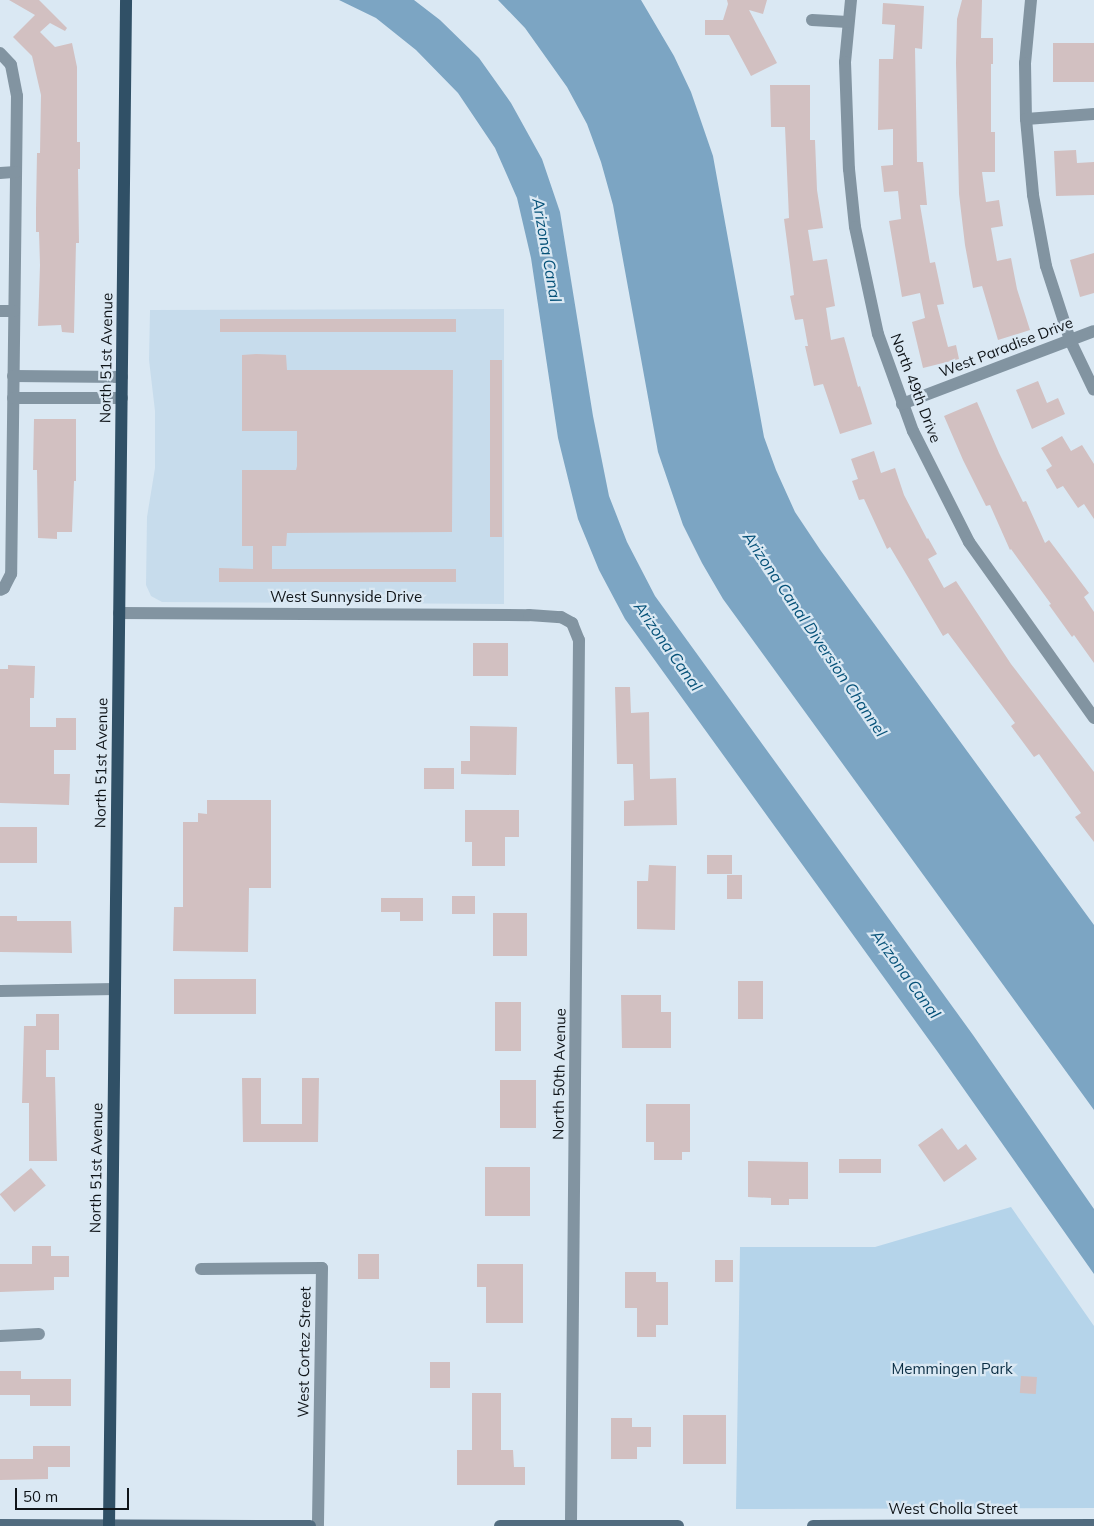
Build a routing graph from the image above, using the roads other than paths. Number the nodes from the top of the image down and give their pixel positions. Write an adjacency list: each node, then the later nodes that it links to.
1 (126, 0): 16 (main road, North 51st Avenue)
2 (851, 0): 5 (street, North 49th Drive)
3 (1031, 0): 8 (street)
4 (812, 20): 5 (street)
5 (848, 22): 20 (street, North 49th Drive)
6 (0, 53): 9 (street)
7 (1094, 114): 8 (street)
8 (1026, 119): 14 (street)
9 (16, 172): 10 (street); 12 (street)
10 (0, 173)
11 (0, 310): 12 (street)
12 (14, 311): 15 (street)
13 (1094, 330): 14 (street, West Paradise Drive)
14 (1070, 340): 17 (street); 20 (street, West Paradise Drive)
15 (13, 376): 16 (street); 18 (street)
16 (122, 377): 19 (main road, North 51st Avenue)
17 (1094, 390)
18 (13, 398): 19 (street); 21 (street)
19 (122, 398): 23 (main road, North 51st Avenue)
20 (902, 404): 25 (street, North 49th Drive)
21 (6, 444): 22 (street)
22 (2, 589)
23 (119, 613): 24 (street, West Sunnyside Drive); 26 (main road, North 51st Avenue)
24 (572, 623): 37 (street, North 50th Avenue)
25 (1094, 718)
26 (114, 989): 27 (street); 33 (main road, North 51st Avenue)
27 (0, 990)
28 (201, 1269): 35 (street, West Cortez Street)
29 (39, 1334): 30 (street)
30 (0, 1336)
31 (1094, 1525): 41 (street, West Cholla Street)
32 (0, 1526): 33 (street)
33 (109, 1526): 34 (street)
34 (310, 1526)
35 (318, 1526)
36 (500, 1526): 37 (street)
37 (571, 1526): 38 (street)
38 (678, 1526)
39 (813, 1526): 40 (street, West Cholla Street)
40 (918, 1526): 41 (street, West Cholla Street)
41 (1028, 1526)

